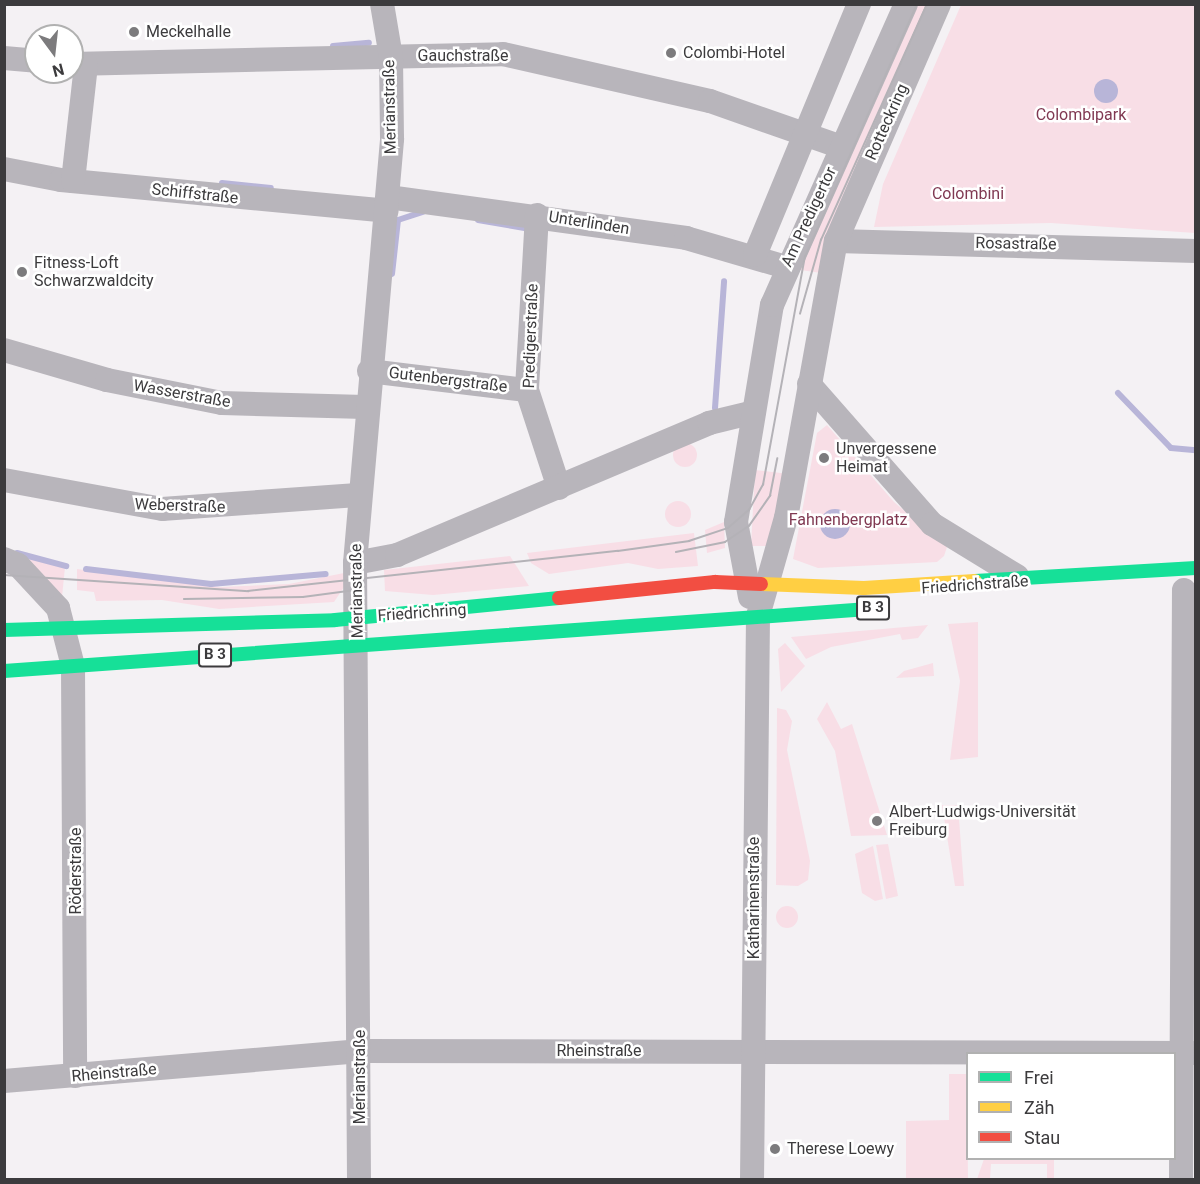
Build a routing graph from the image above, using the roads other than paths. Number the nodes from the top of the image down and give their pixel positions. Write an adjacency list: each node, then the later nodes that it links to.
1 (382, 4): 5 (street, Merianstraße)
2 (859, 4): 10 (street)
3 (906, 4): 11 (street, Rotteckring)
4 (939, 4): 16 (street, Rotteckring)
5 (391, 57): 8 (street, Gauchstraße); 10 (street, Gauchstraße); 14 (street, Merianstraße)
6 (4, 58): 7 (street)
7 (24, 60)
8 (84, 65)
9 (78, 84): 13 (street)
10 (803, 132): 11 (street, Gauchstraße); 18 (street, Am Predigertor)
11 (841, 147): 19 (street, Am Predigertor)
12 (4, 169): 13 (street, Schiffstraße)
13 (73, 181): 14 (street, Schiffstraße)
14 (388, 204): 15 (street, Unterlinden); 21 (street, Merianstraße)
15 (537, 215): 18 (street, Unterlinden); 23 (street, Predigerstraße)
16 (837, 241): 17 (street, Rosastraße); 22 (street)
17 (1196, 251)
18 (755, 255): 19 (street, Unterlinden)
19 (782, 277): 25 (street)
20 (4, 350): 24 (street, Wasserstraße)
21 (369, 371): 23 (street, Gutenbergstraße); 24 (street, Merianstraße)
22 (809, 384): 32 (street); 33 (street)
23 (527, 390): 27 (street, Predigerstraße)
24 (365, 407): 28 (street, Merianstraße)
25 (742, 414): 27 (street); 33 (street)
26 (4, 480): 28 (street, Weberstraße)
27 (559, 488): 30 (street)
28 (358, 495): 30 (street, Merianstraße)
29 (4, 559): 38 (street, Röderstraße)
30 (355, 563): 37 (street, Merianstraße)
31 (1196, 568): 32 (main road, Friedrichstraße / B 3)
32 (1017, 576): 33 (main road, Friedrichstraße / B 3)
33 (755, 584): 36 (street); 37 (main road, Friedrichring / B 3)
34 (1182, 590): 46 (street)
35 (903, 606): 36 (main road, Friedrichstraße / B 3)
36 (758, 616): 40 (main road, Friedrichring / B 3); 44 (street, Katharinenstraße)
37 (357, 618): 38 (main road, Friedrichring / B 3); 40 (street, Merianstraße)
38 (66, 629): 39 (main road, Friedrichring / B 3); 41 (street, Röderstraße)
39 (4, 630)
40 (358, 645): 41 (main road, Friedrichring / B 3); 43 (street, Merianstraße)
41 (73, 666): 42 (main road, Friedrichring / B 3); 47 (street, Röderstraße)
42 (4, 671)
43 (361, 1051): 44 (street, Rheinstraße); 47 (street, Rheinstraße); 49 (street, Merianstraße)
44 (753, 1051): 45 (street, Rheinstraße); 50 (street, Katharinenstraße)
45 (970, 1052)
46 (1188, 1053): 51 (street)
47 (75, 1076): 48 (street, Rheinstraße)
48 (4, 1082)
49 (359, 1179)
50 (752, 1179)
51 (1181, 1179)

